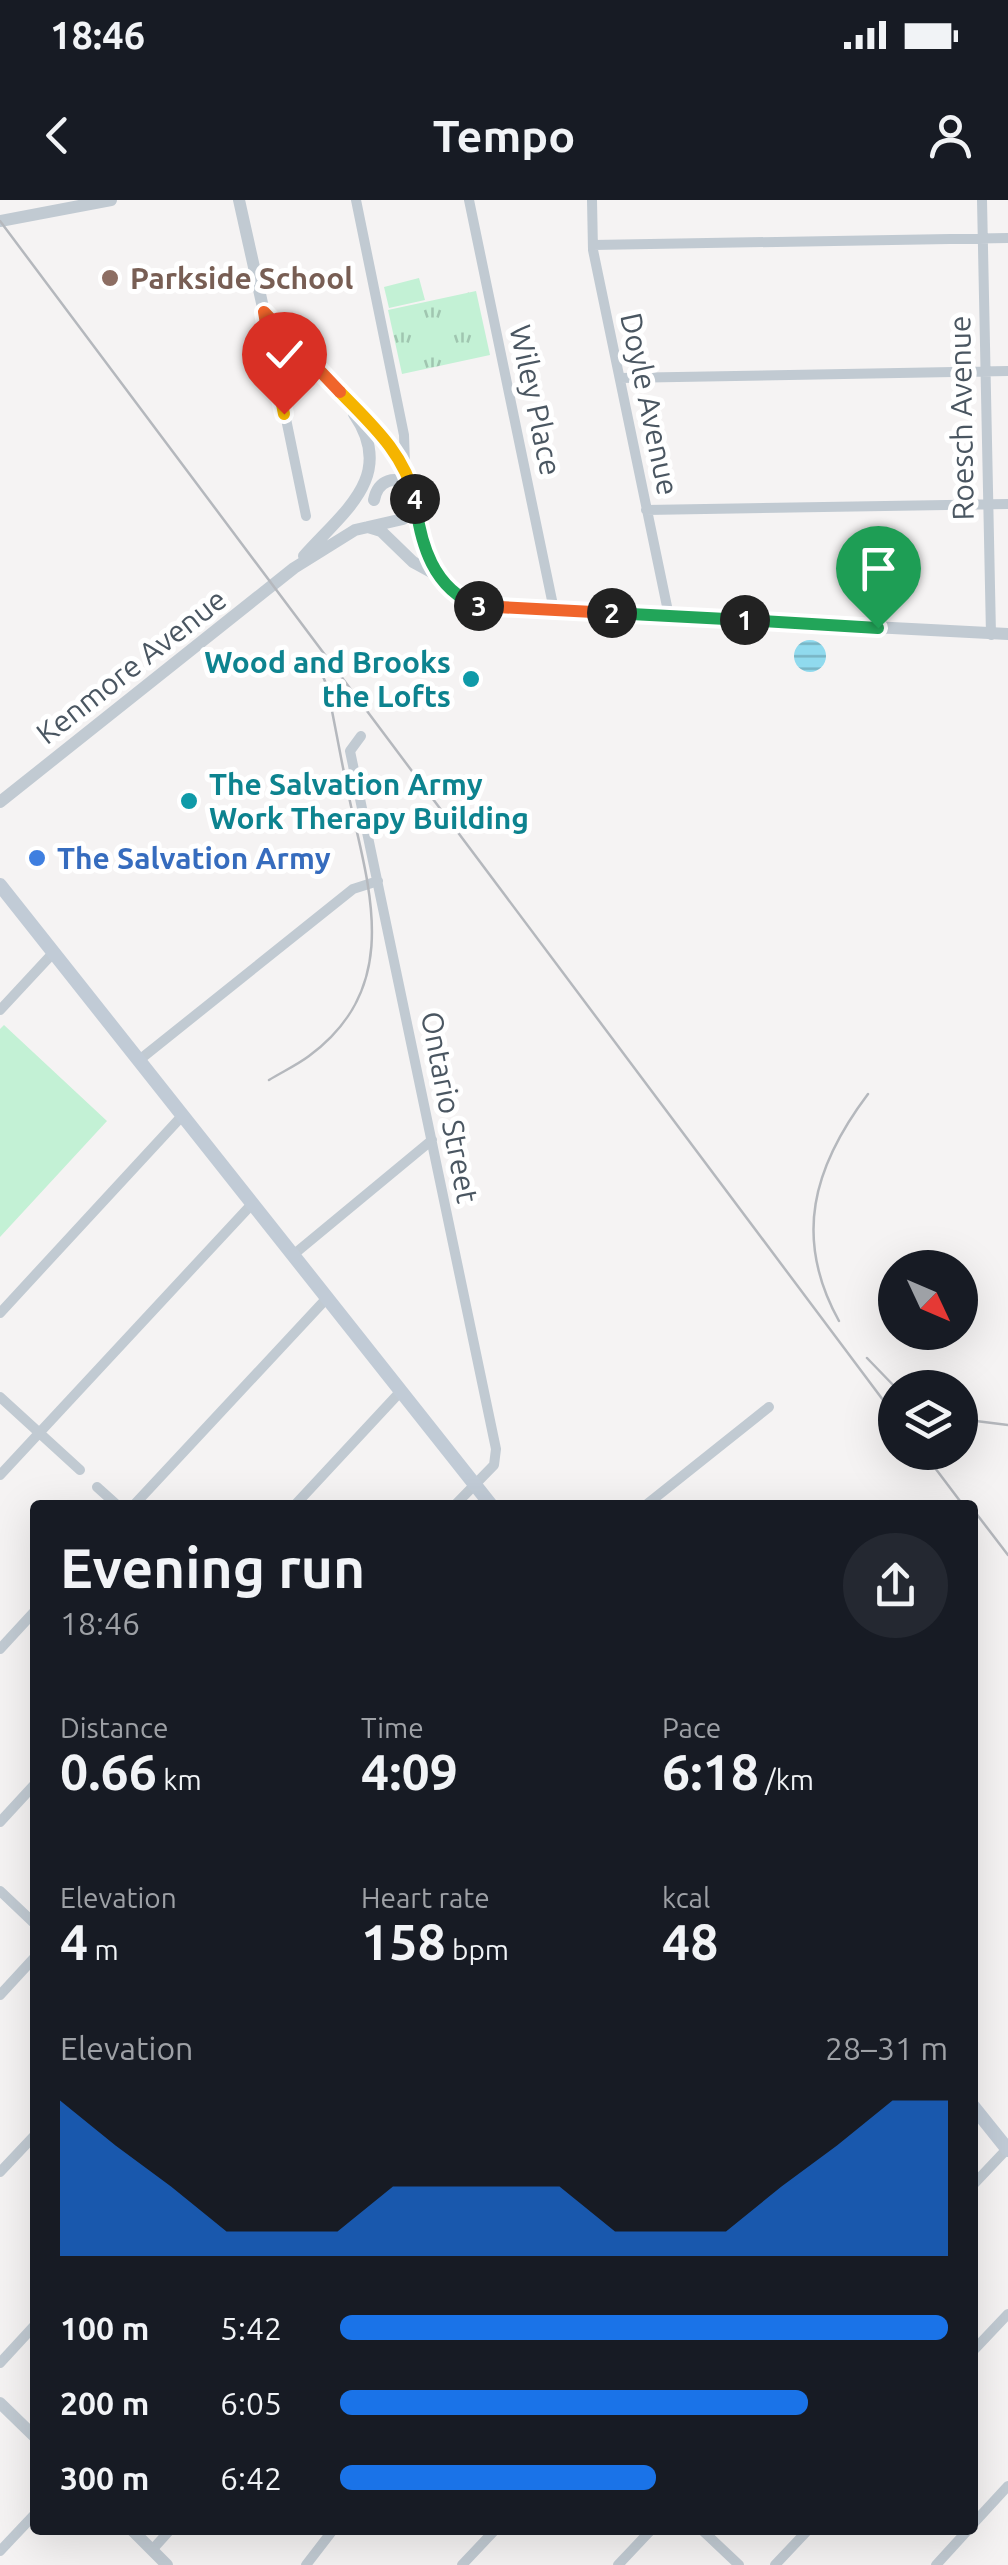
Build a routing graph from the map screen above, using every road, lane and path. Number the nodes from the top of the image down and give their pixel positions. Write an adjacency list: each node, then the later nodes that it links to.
1 (111, 200): 7 (street)
2 (239, 200): 11 (street)
3 (356, 200): 16 (street)
4 (469, 200): 26 (street, Wiley Place)
5 (592, 200): 10 (street, Doyle Avenue)
6 (982, 200): 8 (street, Roesch Avenue)
7 (0, 221)
8 (983, 238): 9 (street); 10 (street); 13 (street, Roesch Avenue)
9 (1008, 238)
10 (593, 245): 14 (street, Doyle Avenue)
11 (264, 312): 15 (street); 23 (street)
12 (1008, 370): 13 (street)
13 (985, 371): 14 (street); 19 (street, Roesch Avenue)
14 (620, 378): 22 (street, Doyle Avenue)
15 (335, 387): 16 (street); 21 (street)
16 (405, 466): 17 (street)
17 (412, 488): 18 (street); 21 (street)
18 (415, 504): 21 (street, Kenmore Avenue); 25 (street)
19 (987, 504): 20 (street); 22 (street); 29 (street, Roesch Avenue)
20 (1008, 504)
21 (378, 510): 24 (street, Kenmore Avenue); 24 (street, Kenmore Avenue); 25 (street)
22 (646, 510): 27 (street, Doyle Avenue)
23 (306, 516)
24 (294, 568): 31 (street, Kenmore Avenue)
25 (435, 574): 26 (street)
26 (554, 610): 27 (street)
27 (670, 616): 29 (street)
28 (1008, 634): 29 (street)
29 (990, 635)
30 (361, 736): 32 (street, Ontario Street)
31 (0, 802)
32 (378, 881): 36 (street); 38 (street, Ontario Street)
33 (0, 885): 34 (main road)
34 (54, 952): 35 (street); 36 (main road)
35 (0, 1010)
36 (138, 1061): 37 (main road)
37 (182, 1116): 39 (main road); 42 (street)
38 (432, 1140): 40 (street); 49 (street, Ontario Street)
39 (252, 1204): 40 (main road); 46 (street)
40 (293, 1255): 41 (main road)
41 (326, 1298): 43 (main road); 52 (street)
42 (0, 1313)
43 (401, 1392): 49 (main road); 53 (street)
44 (0, 1398): 46 (street)
45 (769, 1407): 56 (street)
46 (39, 1433): 47 (street); 48 (street)
47 (80, 1470)
48 (0, 1475)
49 (474, 1484): 54 (street, Ontario Street); 55 (main road)
50 (97, 1487): 51 (street)
51 (111, 1500)
52 (139, 1500)
53 (300, 1500)
54 (460, 1500)
55 (487, 1500)
56 (652, 1500)
57 (30, 1616): 58 (street)
58 (0, 1649)
59 (30, 1789): 60 (street)
60 (0, 1822)
61 (0, 1892): 62 (street)
62 (30, 1919)
63 (30, 1962): 64 (street)
64 (0, 1995)
65 (978, 2113): 67 (main road)
66 (30, 2140): 68 (street)
67 (1006, 2144): 69 (street)
68 (0, 2172)
69 (978, 2179)
70 (1008, 2314): 72 (street)
71 (30, 2330): 73 (street)
72 (978, 2346)
73 (0, 2363)
74 (0, 2403): 75 (street)
75 (30, 2432)
76 (1008, 2486): 78 (street)
77 (30, 2519): 87 (street)
78 (978, 2519)
79 (137, 2535): 88 (street)
80 (166, 2535): 88 (street)
81 (329, 2535): 91 (street)
82 (490, 2535): 92 (street)
83 (646, 2535): 93 (street)
84 (707, 2535): 94 (street)
85 (803, 2535): 95 (street)
86 (964, 2535): 96 (street)
87 (0, 2551)
88 (154, 2552): 89 (street); 90 (street)
89 (145, 2565)
90 (167, 2565)
91 (306, 2565)
92 (462, 2565)
93 (618, 2565)
94 (739, 2565)
95 (775, 2565)
96 (936, 2565)

